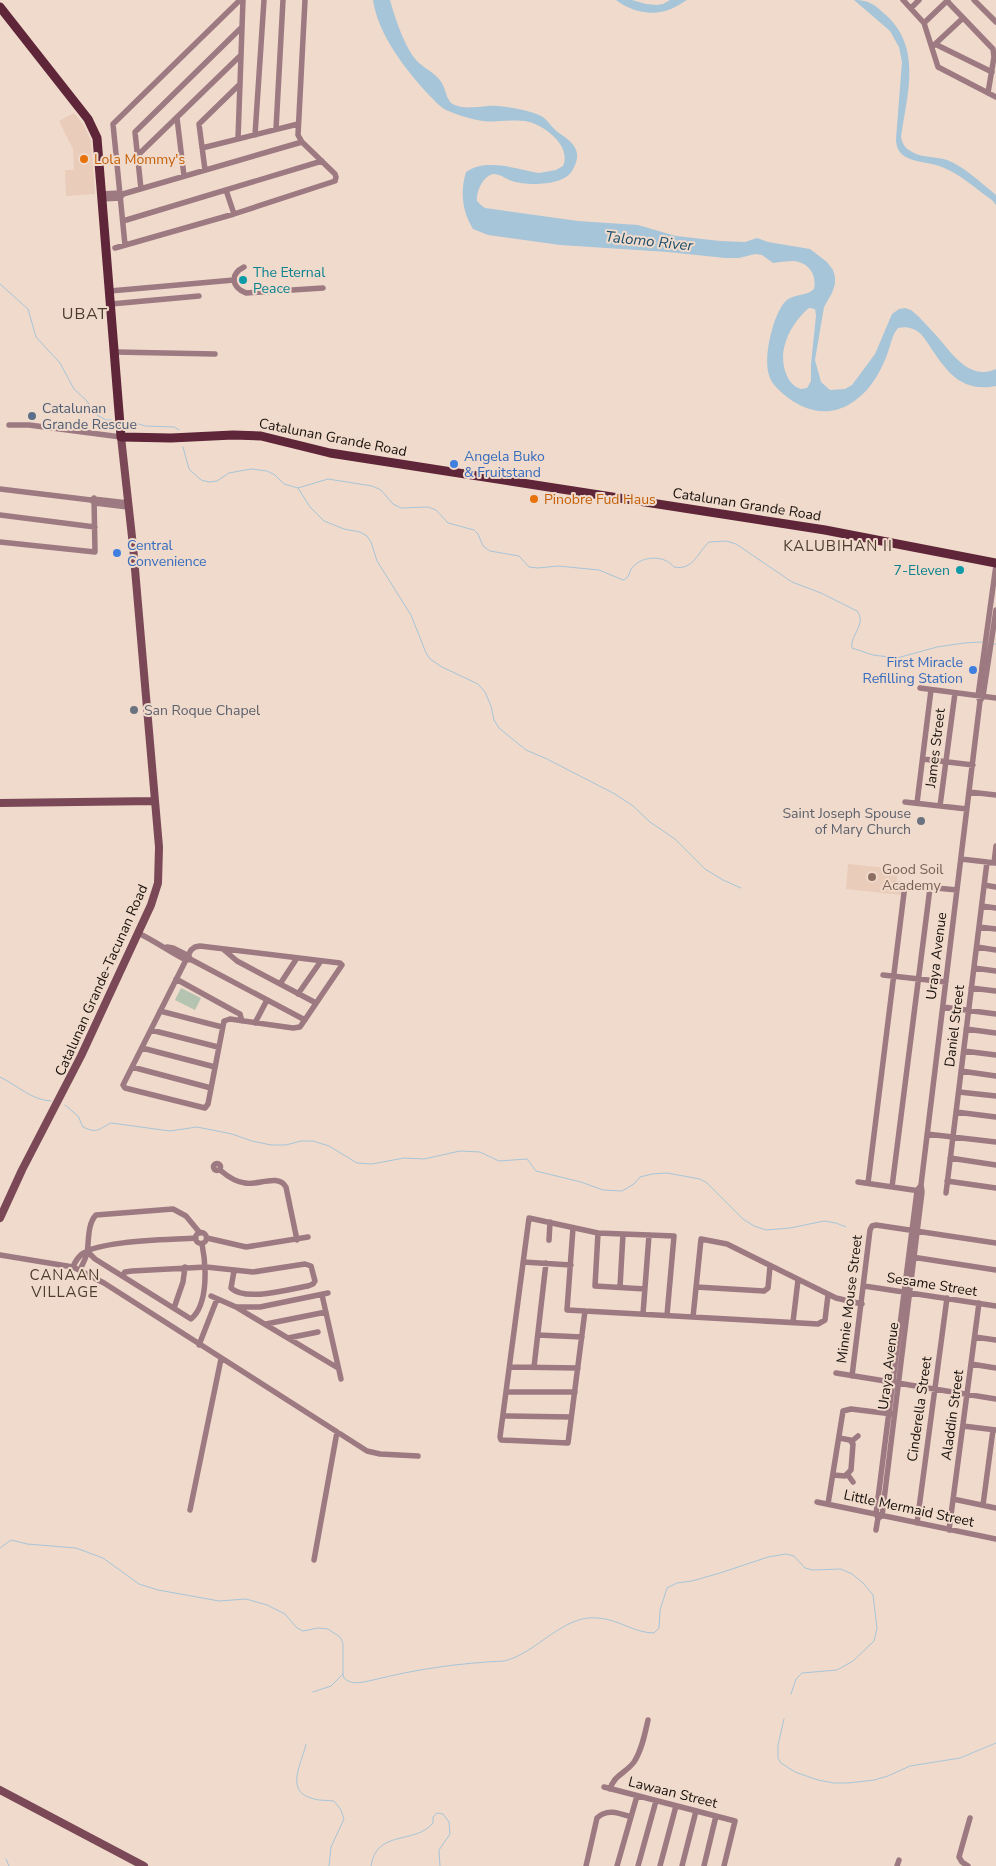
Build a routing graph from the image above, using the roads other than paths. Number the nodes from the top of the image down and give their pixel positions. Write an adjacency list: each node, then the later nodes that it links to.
1 (242, 0): 14 (street); 34 (street)
2 (264, 0): 24 (street)
3 (283, 0): 23 (street)
4 (305, 0): 22 (street)
5 (903, 0): 10 (street)
6 (919, 0): 10 (street)
7 (974, 0): 12 (street)
8 (947, 1): 11 (street); 13 (street)
9 (0, 7): 35 (main road)
10 (911, 8): 13 (street)
11 (963, 18): 15 (street); 17 (street)
12 (996, 22)
13 (924, 23): 15 (street)
14 (242, 27): 16 (street); 28 (street)
15 (934, 45): 17 (street); 19 (street)
16 (241, 55): 18 (street); 21 (street)
17 (992, 72): 19 (street)
18 (240, 84): 25 (street); 27 (street)
19 (988, 93): 20 (street)
20 (996, 97)
21 (177, 118): 28 (street); 31 (street)
22 (298, 124): 23 (street); 26 (street)
23 (276, 129): 24 (street)
24 (256, 135): 25 (street)
25 (238, 139): 27 (street)
26 (302, 142): 29 (street); 30 (street)
27 (202, 148): 30 (street)
28 (137, 156): 32 (street)
29 (322, 161): 33 (street); 36 (street)
30 (205, 170): 31 (street)
31 (184, 176): 32 (street)
32 (141, 189): 34 (street)
33 (226, 190): 36 (street); 37 (street)
34 (121, 195): 35 (street); 37 (street)
35 (102, 196): 43 (main road)
36 (234, 214): 38 (street)
37 (123, 221): 38 (street)
38 (125, 246): 39 (street)
39 (115, 248)
40 (244, 266): 41 (street)
41 (234, 280): 42 (street); 43 (street)
42 (323, 288)
43 (110, 291): 45 (main road)
44 (199, 296): 45 (street)
45 (111, 304): 46 (main road)
46 (115, 352): 47 (street); 49 (main road)
47 (215, 354)
48 (9, 425): 49 (street)
49 (121, 437): 52 (main road, Catalunan Grande-Tacunan Road); 56 (main road, Catalunan Grande Road)
50 (0, 489): 51 (street)
51 (93, 501): 52 (street); 54 (street)
52 (128, 505): 70 (main road, Catalunan Grande-Tacunan Road)
53 (0, 515): 54 (street)
54 (96, 527): 55 (street)
55 (0, 542)
56 (996, 564): 57 (street, Uraya Avenue)
57 (995, 586): 59 (street, Uraya Avenue)
58 (996, 610): 59 (street, Uraya Avenue)
59 (991, 621): 63 (street, Uraya Avenue)
60 (920, 688): 61 (street)
61 (931, 690): 62 (street); 65 (street)
62 (955, 693): 63 (street); 66 (street, James Street)
63 (980, 698): 64 (street); 67 (street, Uraya Avenue)
64 (996, 698)
65 (923, 759): 66 (street); 73 (street)
66 (946, 762): 67 (street); 74 (street, James Street)
67 (972, 765): 68 (street, Uraya Avenue)
68 (969, 792): 69 (street); 75 (street, Uraya Avenue)
69 (996, 795)
70 (155, 801): 72 (main road); 89 (main road, Catalunan Grande-Tacunan Road)
71 (905, 802): 73 (street)
72 (0, 803)
73 (917, 803): 74 (street)
74 (940, 806): 75 (street)
75 (967, 809): 77 (street, Uraya Avenue)
76 (996, 846): 78 (street, Daniel Street)
77 (961, 859): 78 (street); 84 (street, Uraya Avenue)
78 (992, 863): 81 (street, Daniel Street)
79 (896, 884): 80 (street)
80 (905, 885): 83 (street); 99 (street)
81 (984, 885): 82 (street); 85 (street, Daniel Street)
82 (996, 887)
83 (930, 888): 84 (street); 101 (street)
84 (957, 890): 102 (street, Uraya Avenue)
85 (982, 906): 86 (street); 87 (street, Daniel Street)
86 (996, 908)
87 (979, 927): 88 (street); 90 (street, Daniel Street)
88 (996, 929)
89 (138, 933): 93 (street); 146 (main road, Catalunan Grande-Tacunan Road)
90 (976, 948): 92 (street); 96 (street, Daniel Street)
91 (223, 949): 93 (street); 94 (street); 103 (street)
92 (996, 950)
93 (188, 958): 100 (street); 107 (street)
94 (297, 958): 95 (street); 103 (street)
95 (321, 961): 106 (street); 108 (street)
96 (974, 968): 97 (street); 104 (street, Daniel Street)
97 (996, 971)
98 (883, 975): 99 (street)
99 (894, 976): 101 (street); 141 (street)
100 (176, 979): 111 (street); 114 (street)
101 (918, 979): 102 (street); 142 (street)
102 (946, 982): 109 (street, Uraya Avenue)
103 (280, 984): 106 (street)
104 (972, 988): 105 (street); 110 (street, Daniel Street)
105 (996, 991)
106 (298, 994): 108 (street)
107 (267, 1000): 113 (street); 115 (street)
108 (316, 1004): 113 (street)
109 (943, 1007): 110 (street); 133 (street, Uraya Avenue)
110 (969, 1010): 112 (street); 117 (street, Daniel Street)
111 (160, 1011): 116 (street); 118 (street)
112 (996, 1014)
113 (305, 1020): 115 (street)
114 (242, 1021): 115 (street); 116 (street)
115 (255, 1022)
116 (222, 1027): 120 (street)
117 (966, 1029): 119 (street); 122 (street, Daniel Street)
118 (151, 1030): 120 (street); 121 (street)
119 (996, 1033)
120 (218, 1047): 125 (street)
121 (142, 1048): 124 (street); 125 (street)
122 (964, 1051): 123 (street); 126 (street, Daniel Street)
123 (996, 1054)
124 (132, 1067): 128 (street); 128 (street)
125 (215, 1067): 128 (street)
126 (961, 1071): 127 (street); 129 (street, Daniel Street)
127 (996, 1076)
128 (211, 1088)
129 (959, 1092): 130 (street); 131 (street, Daniel Street)
130 (996, 1096)
131 (956, 1112): 132 (street); 134 (street, Daniel Street)
132 (996, 1118)
133 (927, 1134): 134 (street); 144 (street, Uraya Avenue)
134 (953, 1137): 135 (street); 136 (street, Daniel Street)
135 (996, 1142)
136 (950, 1158): 137 (street); 139 (street, Daniel Street)
137 (996, 1164)
138 (220, 1170): 156 (street)
139 (948, 1181): 143 (street); 145 (street, Daniel Street)
140 (858, 1182): 141 (street)
141 (868, 1183): 142 (street)
142 (892, 1187): 144 (street)
143 (996, 1188)
144 (920, 1191): 149 (street, Uraya Avenue)
145 (946, 1194)
146 (0, 1218)
147 (550, 1222): 148 (street); 157 (street); 163 (street)
148 (573, 1228): 150 (street); 165 (street)
149 (914, 1231): 158 (street); 162 (street, Uraya Avenue); 175 (street, Minnie Mouse Street)
150 (598, 1233): 151 (street); 176 (street)
151 (623, 1234): 153 (street); 176 (street)
152 (198, 1235): 154 (street); 159 (street); 160 (street); 160 (street)
153 (649, 1235): 178 (street); 190 (street)
154 (207, 1238): 156 (street); 159 (street)
155 (308, 1238): 156 (street)
156 (297, 1240)
157 (548, 1240)
158 (996, 1243)
159 (202, 1244): 169 (street)
160 (87, 1251): 167 (street); 170 (street); 173 (street)
161 (0, 1255): 167 (street)
162 (911, 1257): 172 (street); 179 (street, Uraya Avenue)
163 (523, 1262): 164 (street); 203 (street)
164 (546, 1263): 165 (street); 195 (street)
165 (571, 1265): 187 (street)
166 (770, 1266): 174 (street); 177 (street); 177 (street)
167 (73, 1267): 170 (street)
168 (185, 1267): 169 (street); 173 (street); 186 (street)
169 (206, 1267): 171 (street); 186 (street)
170 (80, 1270): 200 (street)
171 (234, 1270): 171 (street)
172 (996, 1270)
173 (122, 1276): 186 (street)
174 (798, 1280): 180 (street); 192 (street)
175 (864, 1286): 179 (street, Sesame Street); 183 (street, Minnie Mouse Street)
176 (620, 1287): 178 (street)
177 (696, 1287): 191 (street)
178 (645, 1289): 189 (street)
179 (907, 1292): 181 (street, Sesame Street); 211 (street, Uraya Avenue)
180 (828, 1294): 183 (street); 192 (street)
181 (947, 1298): 182 (street, Sesame Street); 212 (street, Cinderella Street)
182 (979, 1303): 184 (street, Sesame Street); 196 (street, Aladdin Street)
183 (862, 1304): 209 (street, Minnie Mouse Street)
184 (996, 1306)
185 (236, 1307): 188 (street); 193 (street); 200 (street)
186 (174, 1308)
187 (585, 1311): 189 (street); 197 (street)
188 (326, 1312): 193 (street); 205 (street)
189 (643, 1314): 190 (street)
190 (667, 1315): 191 (street)
191 (693, 1317): 192 (street)
192 (793, 1322)
193 (266, 1324): 198 (street)
194 (318, 1332): 198 (street)
195 (538, 1335): 197 (street); 204 (street)
196 (975, 1336): 199 (street); 202 (street, Aladdin Street)
197 (582, 1337): 206 (street)
198 (288, 1338): 205 (street)
199 (996, 1340)
200 (199, 1345): 201 (street)
201 (221, 1359): 222 (street); 235 (street)
202 (971, 1364): 207 (street); 215 (street, Aladdin Street)
203 (511, 1367): 204 (street); 213 (street)
204 (534, 1367): 206 (street)
205 (338, 1368): 210 (street)
206 (578, 1368): 214 (street)
207 (996, 1368)
208 (836, 1374): 209 (street)
209 (852, 1376): 211 (street)
210 (341, 1379)
211 (895, 1383): 212 (street); 217 (street, Uraya Avenue)
212 (934, 1389): 215 (street); 237 (street, Cinderella Street)
213 (507, 1392): 214 (street); 218 (street)
214 (575, 1392): 219 (street)
215 (967, 1394): 216 (street); 220 (street, Aladdin Street)
216 (996, 1399)
217 (891, 1414): 224 (street); 236 (street, Uraya Avenue)
218 (503, 1416): 219 (street); 219 (street)
219 (571, 1417)
220 (963, 1426): 221 (street); 230 (street, Aladdin Street)
221 (994, 1430): 233 (street)
222 (337, 1432): 226 (street); 241 (street)
223 (858, 1436): 225 (street)
224 (839, 1438): 225 (street); 227 (street)
225 (852, 1441): 228 (street)
226 (418, 1456)
227 (833, 1475): 228 (street); 232 (street)
228 (848, 1475): 229 (street)
229 (853, 1482)
230 (953, 1499): 233 (street); 239 (street, Aladdin Street)
231 (817, 1502): 232 (street, Little Mermaid Street)
232 (828, 1504): 236 (street, Little Mermaid Street)
233 (983, 1505): 234 (street)
234 (996, 1508)
235 (190, 1510)
236 (878, 1516): 237 (street, Little Mermaid Street); 238 (street, Uraya Avenue)
237 (917, 1523): 239 (street, Little Mermaid Street)
238 (876, 1530)
239 (949, 1530): 240 (street, Little Mermaid Street)
240 (996, 1539)
241 (314, 1560)
242 (648, 1720): 244 (street, Lawaan Street)
243 (0, 1790): 251 (main road)
244 (637, 1796): 245 (street, Lawaan Street); 249 (street)
245 (656, 1801): 246 (street, Lawaan Street); 254 (street)
246 (676, 1806): 247 (street, Lawaan Street); 255 (street)
247 (696, 1811): 248 (street, Lawaan Street); 256 (street)
248 (716, 1816): 257 (street); 258 (street, Lawaan Street)
249 (631, 1817): 252 (street); 253 (street)
250 (970, 1818): 259 (street)
251 (144, 1866)
252 (586, 1866)
253 (617, 1866)
254 (638, 1866)
255 (660, 1866)
256 (682, 1866)
257 (704, 1866)
258 (724, 1866)
259 (968, 1866)

